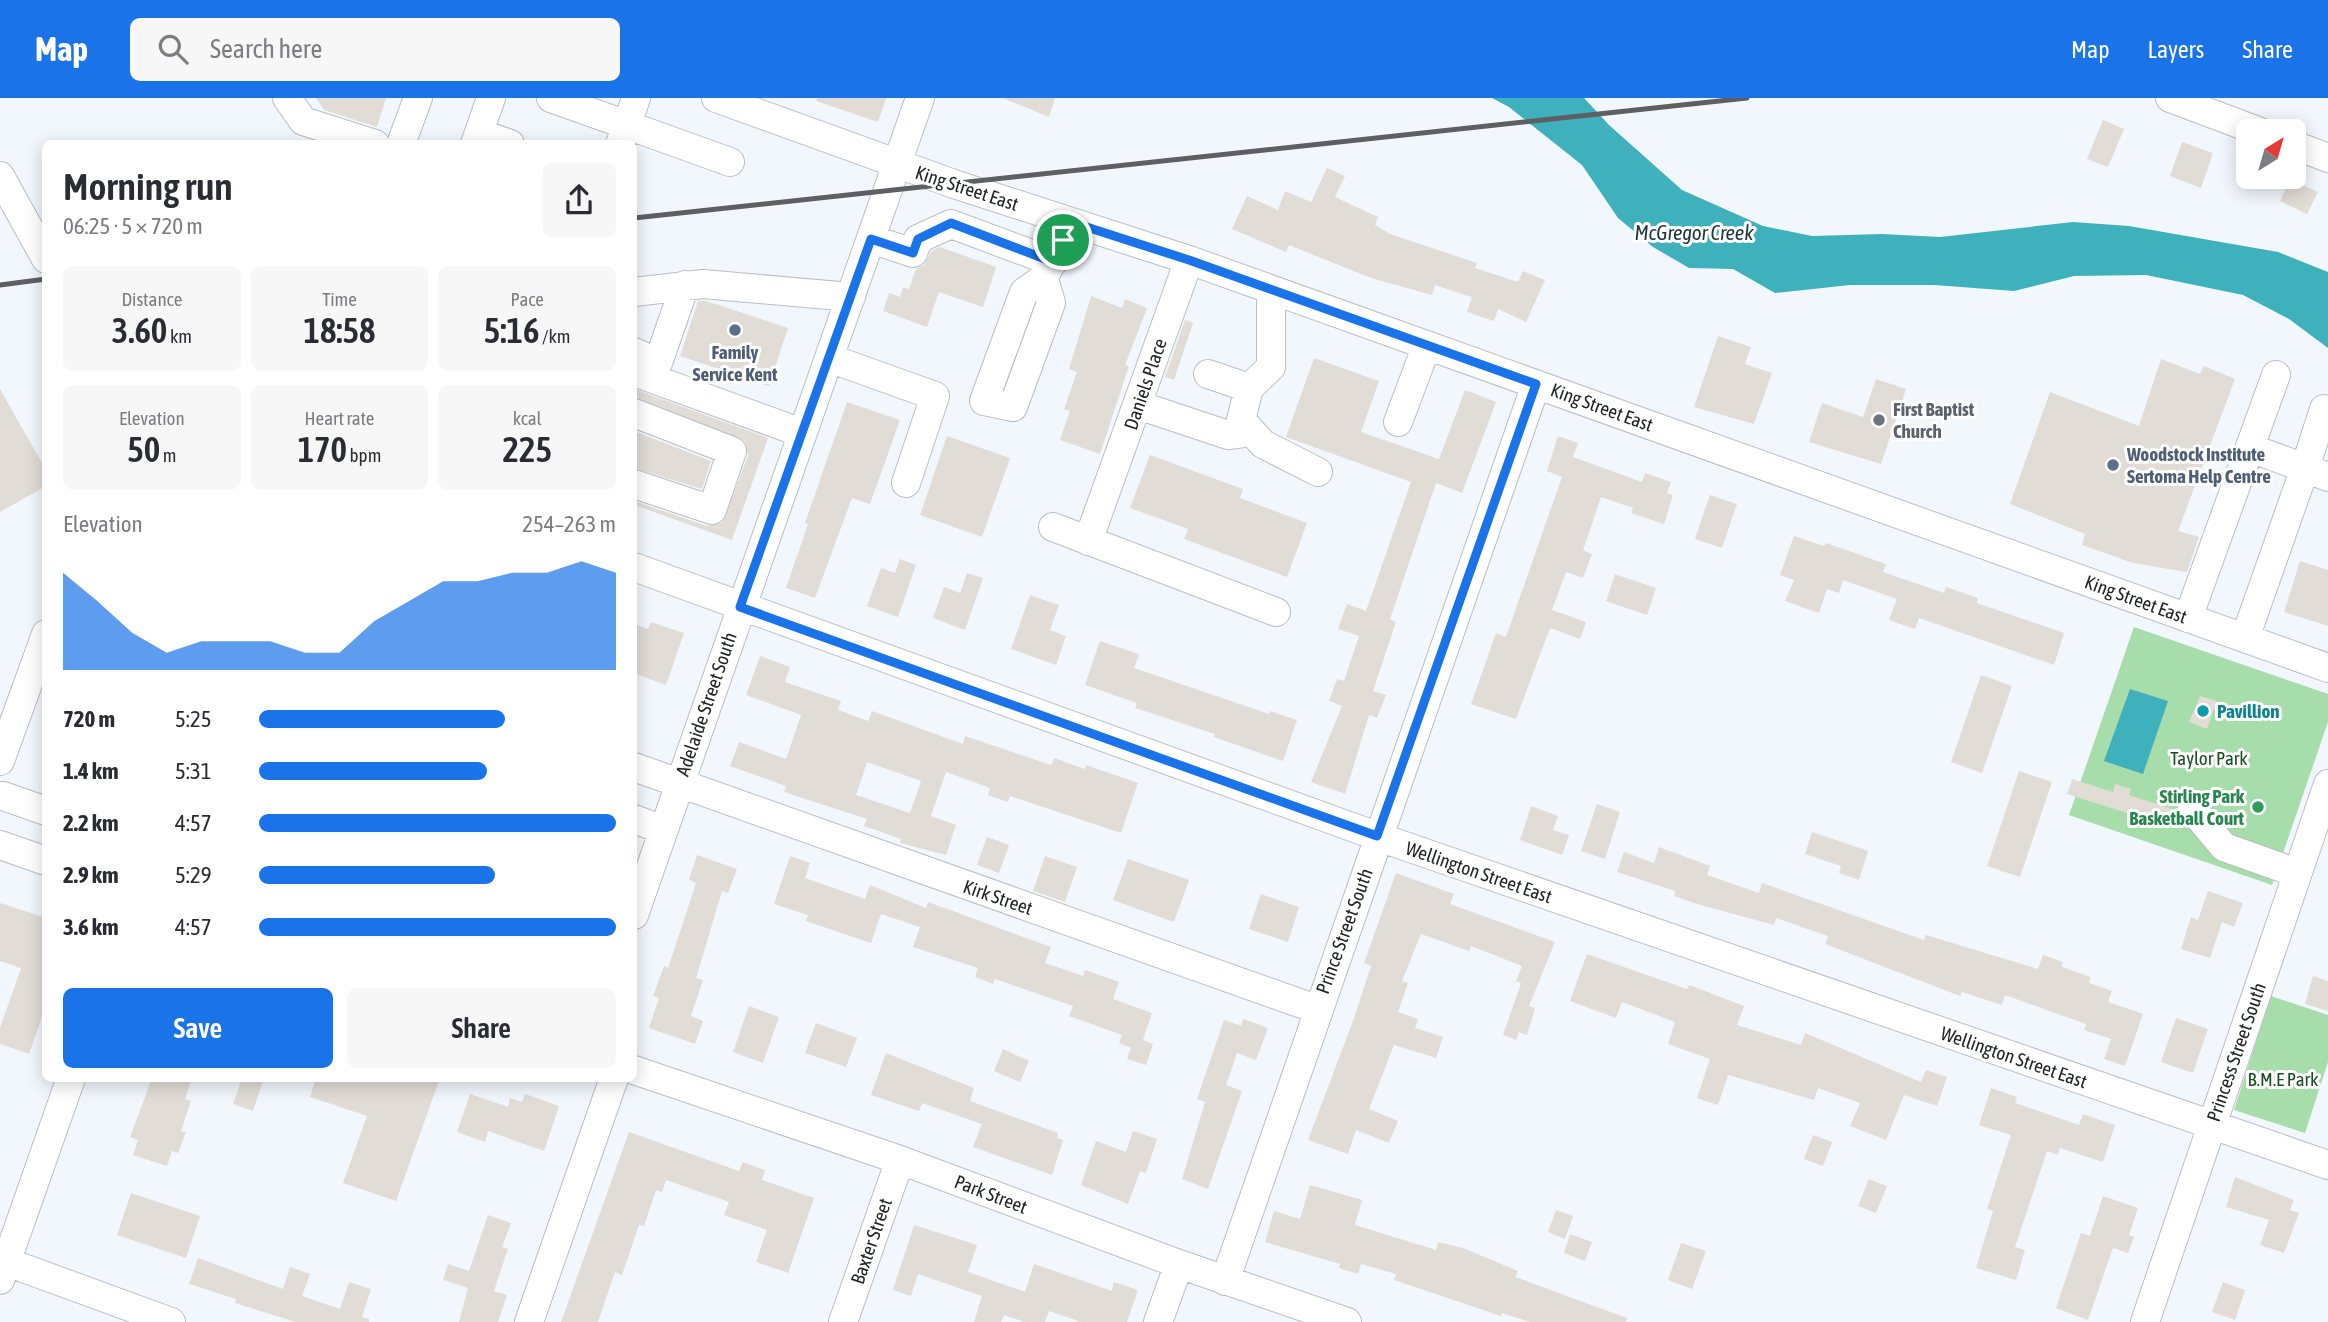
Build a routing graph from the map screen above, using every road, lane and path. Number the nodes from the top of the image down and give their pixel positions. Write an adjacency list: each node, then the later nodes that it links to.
1 (287, 98): 12 (street)
2 (418, 98): 13 (street)
3 (491, 98): 11 (street)
4 (551, 98): 10 (street)
5 (636, 98): 10 (street)
6 (716, 98): 17 (street, King Street East)
7 (920, 98): 17 (street, Adelaide Street South)
8 (2170, 98): 9 (street)
9 (2236, 123)
10 (624, 134): 16 (street)
11 (477, 138)
12 (362, 140)
13 (402, 140)
14 (2306, 150): 15 (street)
15 (2328, 158)
16 (730, 162)
17 (898, 165): 19 (street, King Street East); 20 (street, Adelaide Street South)
18 (0, 176): 21 (street)
19 (1071, 222): 20 (street); 22 (street, King Street East)
20 (871, 239): 26 (street, Adelaide Street South)
21 (42, 252)
22 (1189, 260): 24 (street, King Street East); 34 (street, Daniels Place)
23 (685, 285): 25 (street); 26 (street); 29 (street)
24 (1271, 290): 27 (street, King Street East); 33 (street)
25 (637, 292)
26 (851, 297): 28 (street, Adelaide Street South)
27 (1427, 345): 32 (street, King Street East); 37 (street)
28 (829, 358): 38 (street, Adelaide Street South); 43 (street)
29 (642, 362): 38 (street)
30 (1208, 374): 33 (street)
31 (2276, 375): 40 (street)
32 (1536, 384): 50 (street, King Street East); 64 (street, Prince Street South)
33 (1249, 388): 39 (street)
34 (1138, 405): 39 (street); 46 (street, Daniels Place)
35 (2324, 409): 42 (street)
36 (637, 414): 44 (street)
37 (1398, 422)
38 (805, 424): 48 (street, Adelaide Street South)
39 (1252, 432): 41 (street)
40 (2250, 448): 42 (street); 50 (street)
41 (1318, 471)
42 (2317, 473): 51 (street)
43 (906, 483)
44 (637, 485)
45 (1052, 527): 46 (street)
46 (1088, 541): 49 (street)
47 (637, 568): 48 (street, Wellington Street East)
48 (740, 607): 58 (street, Adelaide Street South); 64 (street, Wellington Street East)
49 (1276, 612)
50 (2188, 618): 51 (street, King Street East)
51 (2245, 638): 53 (street, King Street East)
52 (42, 642): 54 (street)
53 (2328, 668)
54 (9, 705): 55 (street)
55 (0, 761)
56 (637, 768): 58 (street, Kirk Street)
57 (2328, 783): 67 (street, Princess Street South)
58 (679, 784): 63 (street, Adelaide Street South); 69 (street, Kirk Street)
59 (1, 796): 61 (street)
60 (2192, 809): 67 (street)
61 (42, 810)
62 (637, 821): 63 (street)
63 (663, 831): 68 (street, Adelaide Street South)
64 (1377, 836): 69 (street, Prince Street South); 73 (street, Wellington Street East)
65 (0, 845): 66 (street)
66 (42, 860)
67 (2297, 873): 73 (street, Princess Street South)
68 (637, 906)
69 (1316, 1009): 78 (street, Prince Street South)
70 (637, 1071): 74 (street, Park Street)
71 (70, 1082): 77 (street)
72 (613, 1082): 80 (street)
73 (2211, 1124): 75 (street, Wellington Street East); 84 (street, Princess Street South)
74 (900, 1160): 76 (street, Park Street); 81 (street, Baxter Street)
75 (2328, 1165)
76 (1179, 1264): 78 (street, Park Street); 82 (street)
77 (3, 1271): 79 (street)
78 (1225, 1281): 83 (street, Park Street)
79 (171, 1322)
80 (529, 1322)
81 (843, 1322)
82 (1158, 1322)
83 (1347, 1322)
84 (2145, 1322)

